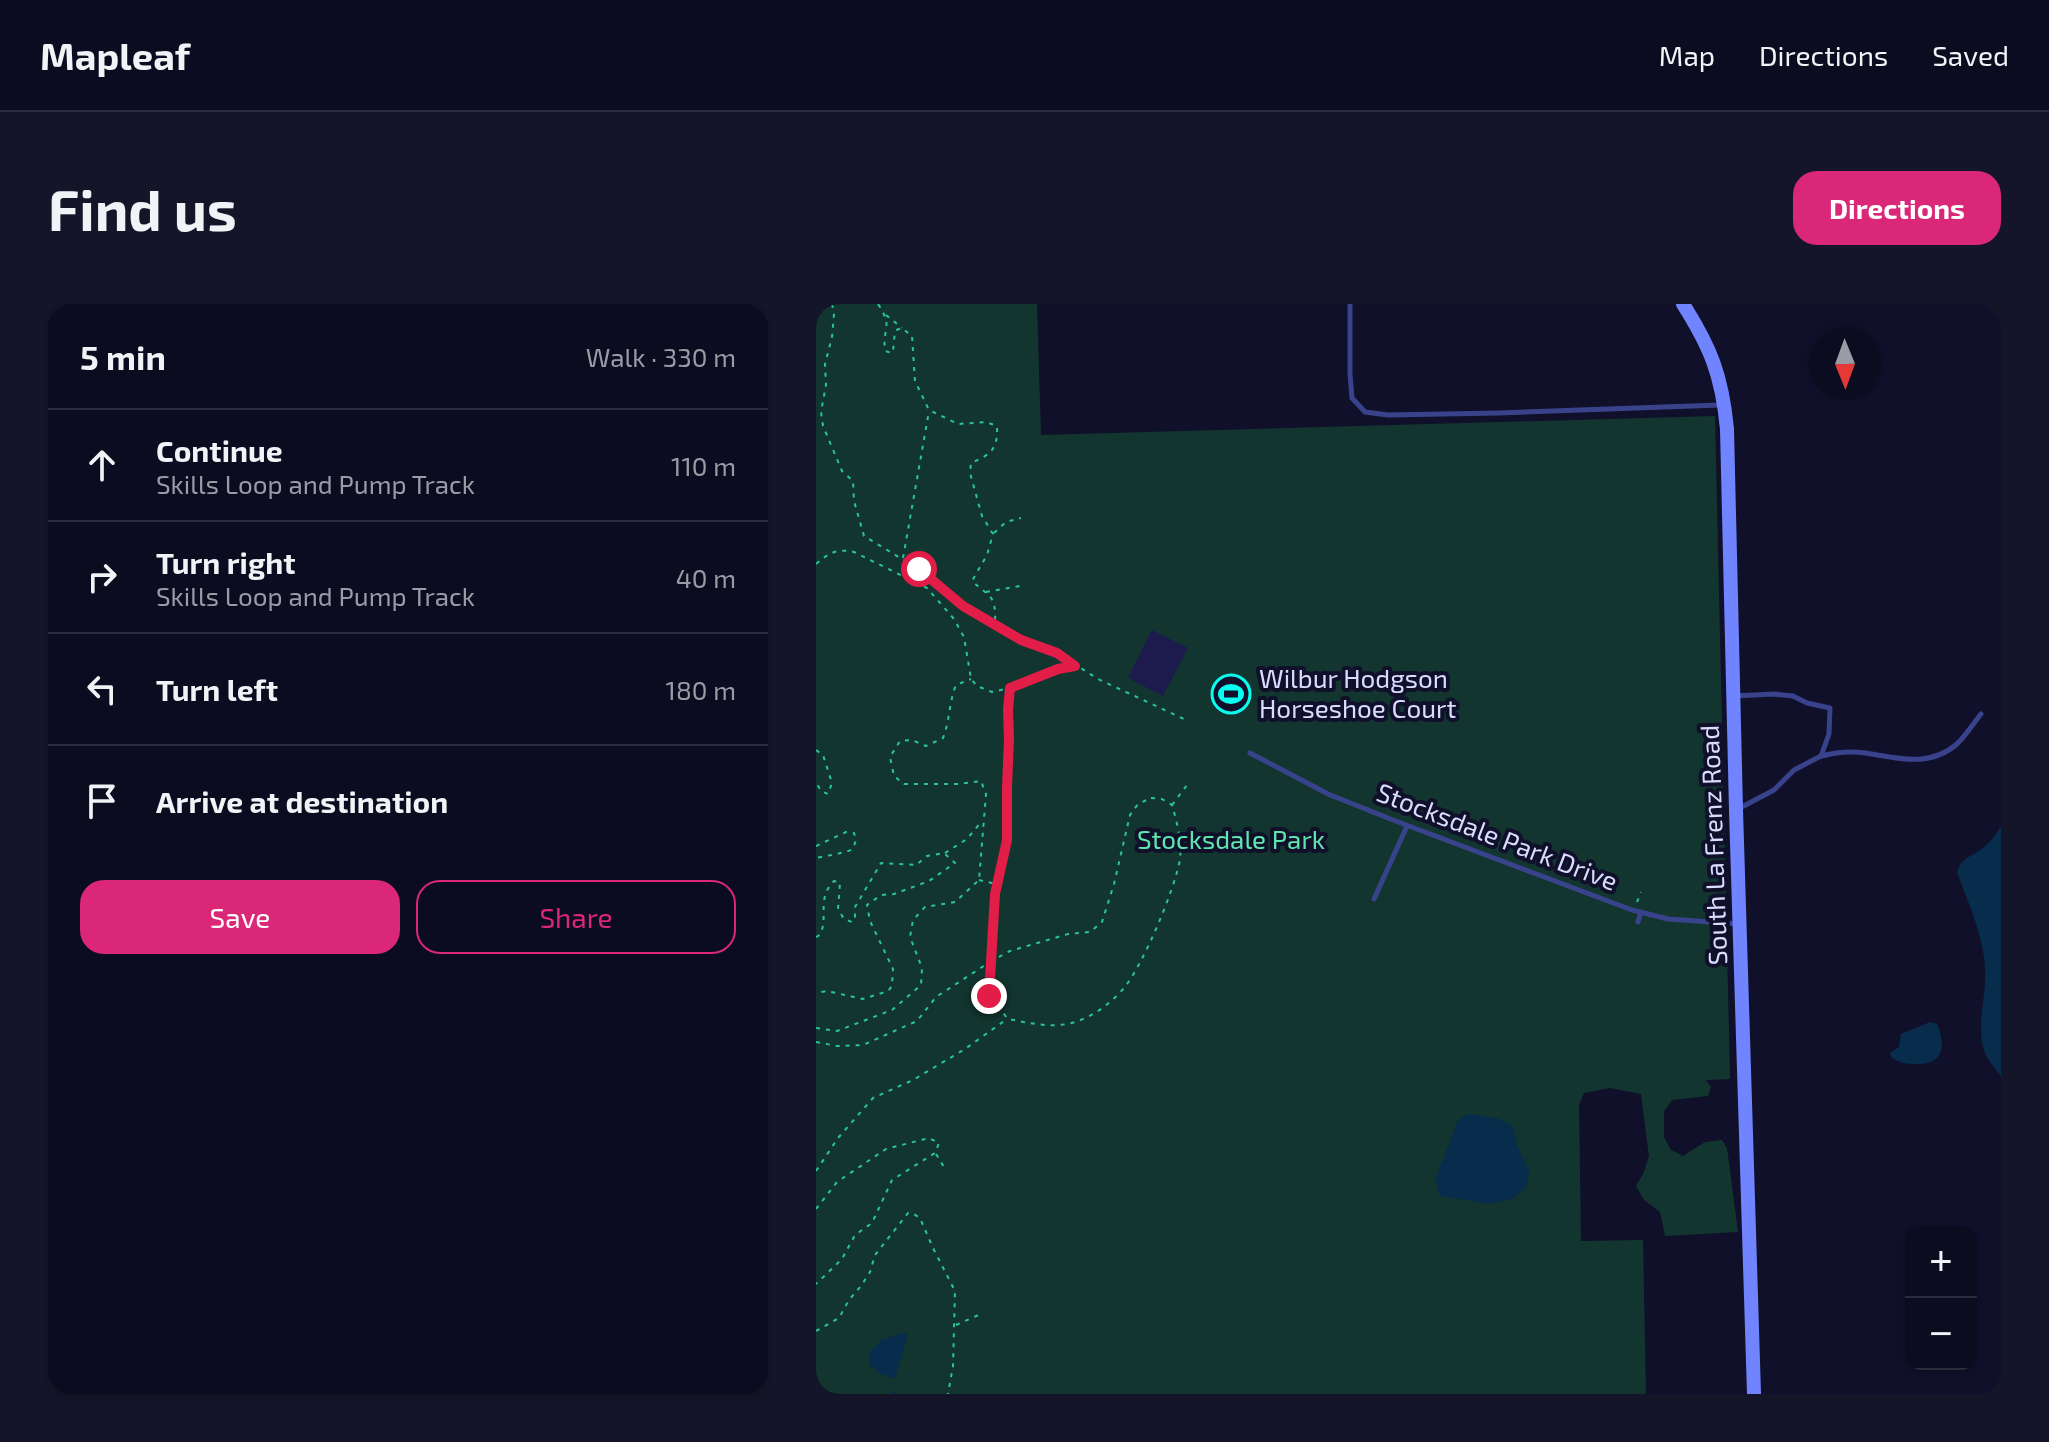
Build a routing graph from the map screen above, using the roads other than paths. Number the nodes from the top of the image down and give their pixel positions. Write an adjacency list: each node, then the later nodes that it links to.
1 (1350, 304): 3 (lane)
2 (1683, 304): 3 (street, South La Frenz Road)
3 (1725, 405): 4 (street, South La Frenz Road)
4 (1734, 696): 7 (lane); 8 (street, South La Frenz Road)
5 (1981, 714): 7 (lane)
6 (1250, 753): 9 (lane, Stocksdale Park Drive)
7 (1821, 756): 8 (lane)
8 (1736, 810): 13 (street, South La Frenz Road)
9 (1407, 826): 10 (lane); 11 (lane, Stocksdale Park Drive)
10 (1374, 899)
11 (1638, 911): 12 (lane); 13 (lane, Stocksdale Park Drive)
12 (1638, 922)
13 (1740, 924): 14 (street, South La Frenz Road)
14 (1754, 1394)

